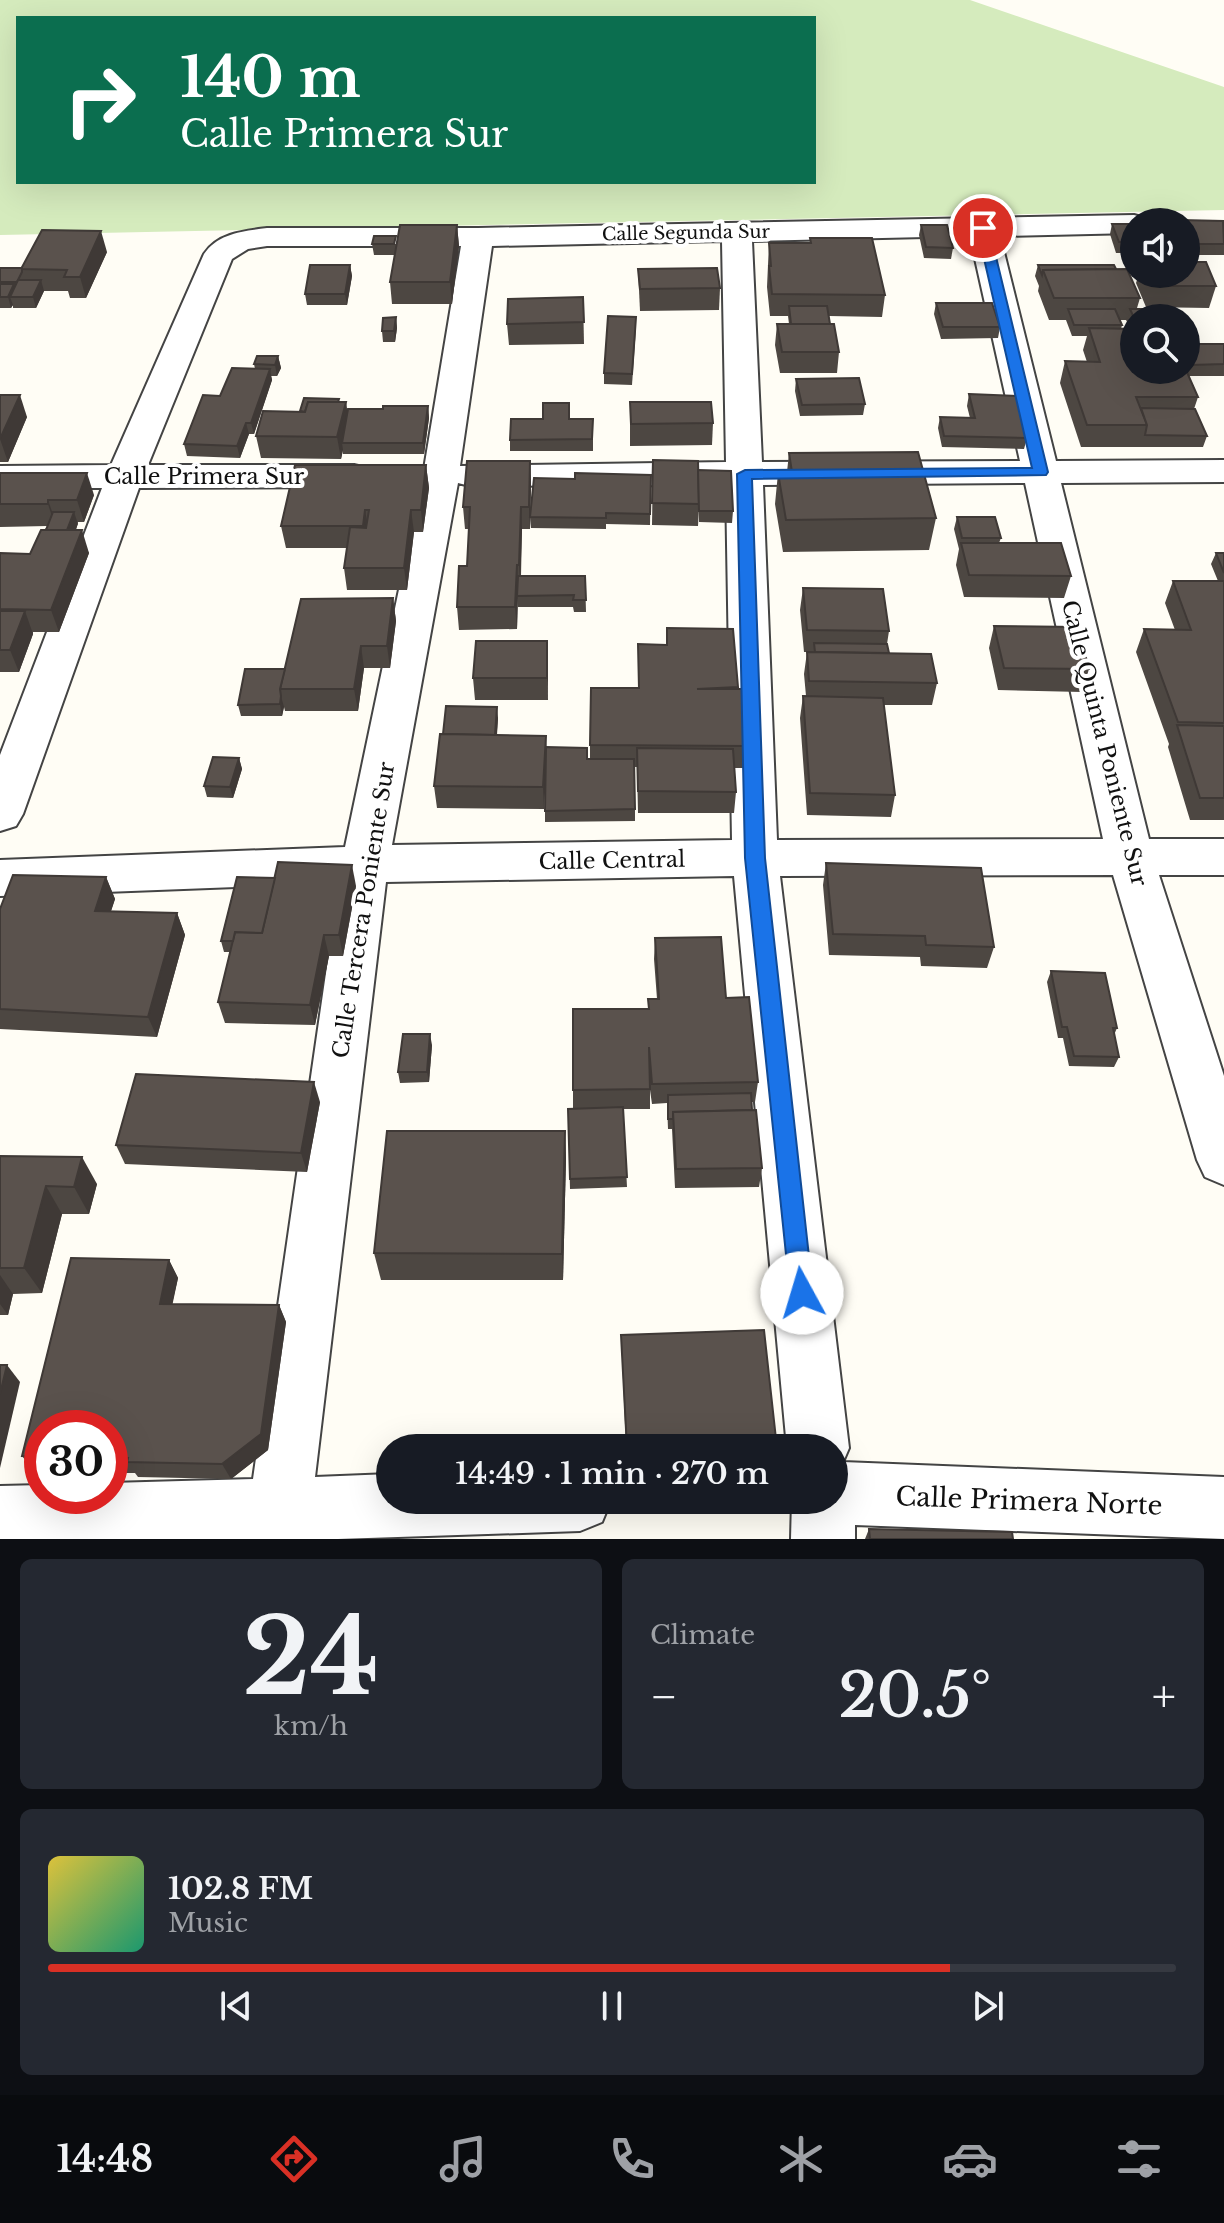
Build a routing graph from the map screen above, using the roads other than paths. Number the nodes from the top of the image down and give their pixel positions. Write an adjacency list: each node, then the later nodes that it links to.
1 (1120, 224): 2 (street, Calle Segunda Sur)
2 (983, 228): 3 (street, Calle Segunda Sur); 6 (street, Calle Quinta Poniente Sur)
3 (737, 232): 4 (street, Calle Segunda Sur); 7 (street)
4 (478, 237): 8 (street, Calle Tercera Poniente Sur); 9 (street, Calle Segunda Sur)
5 (1224, 471): 6 (street, Calle Primera Sur)
6 (1040, 472): 7 (street, Calle Primera Sur); 14 (street, Calle Quinta Poniente Sur)
7 (745, 474): 8 (street, Calle Primera Sur); 13 (street)
8 (415, 475): 9 (street, Calle Primera Sur); 15 (street, Calle Tercera Poniente Sur)
9 (125, 476): 10 (street, Calle Primera Sur); 11 (street)
10 (0, 477)
11 (0, 814)
12 (1224, 857): 14 (street, Calle Central)
13 (755, 858): 14 (street, Calle Central); 15 (street, Calle Central); 18 (street)
14 (1131, 859): 17 (street, Calle Quinta Poniente Sur)
15 (365, 864): 16 (street, Calle Central); 24 (street, Calle Tercera Poniente Sur)
16 (0, 878)
17 (1224, 1160)
18 (817, 1434)
19 (848, 1494): 20 (street, Calle Primera Norte)
20 (1224, 1509)
21 (404, 1514): 24 (street)
22 (823, 1514): 25 (street)
23 (0, 1518): 24 (street)
24 (279, 1524)
25 (823, 1539)

